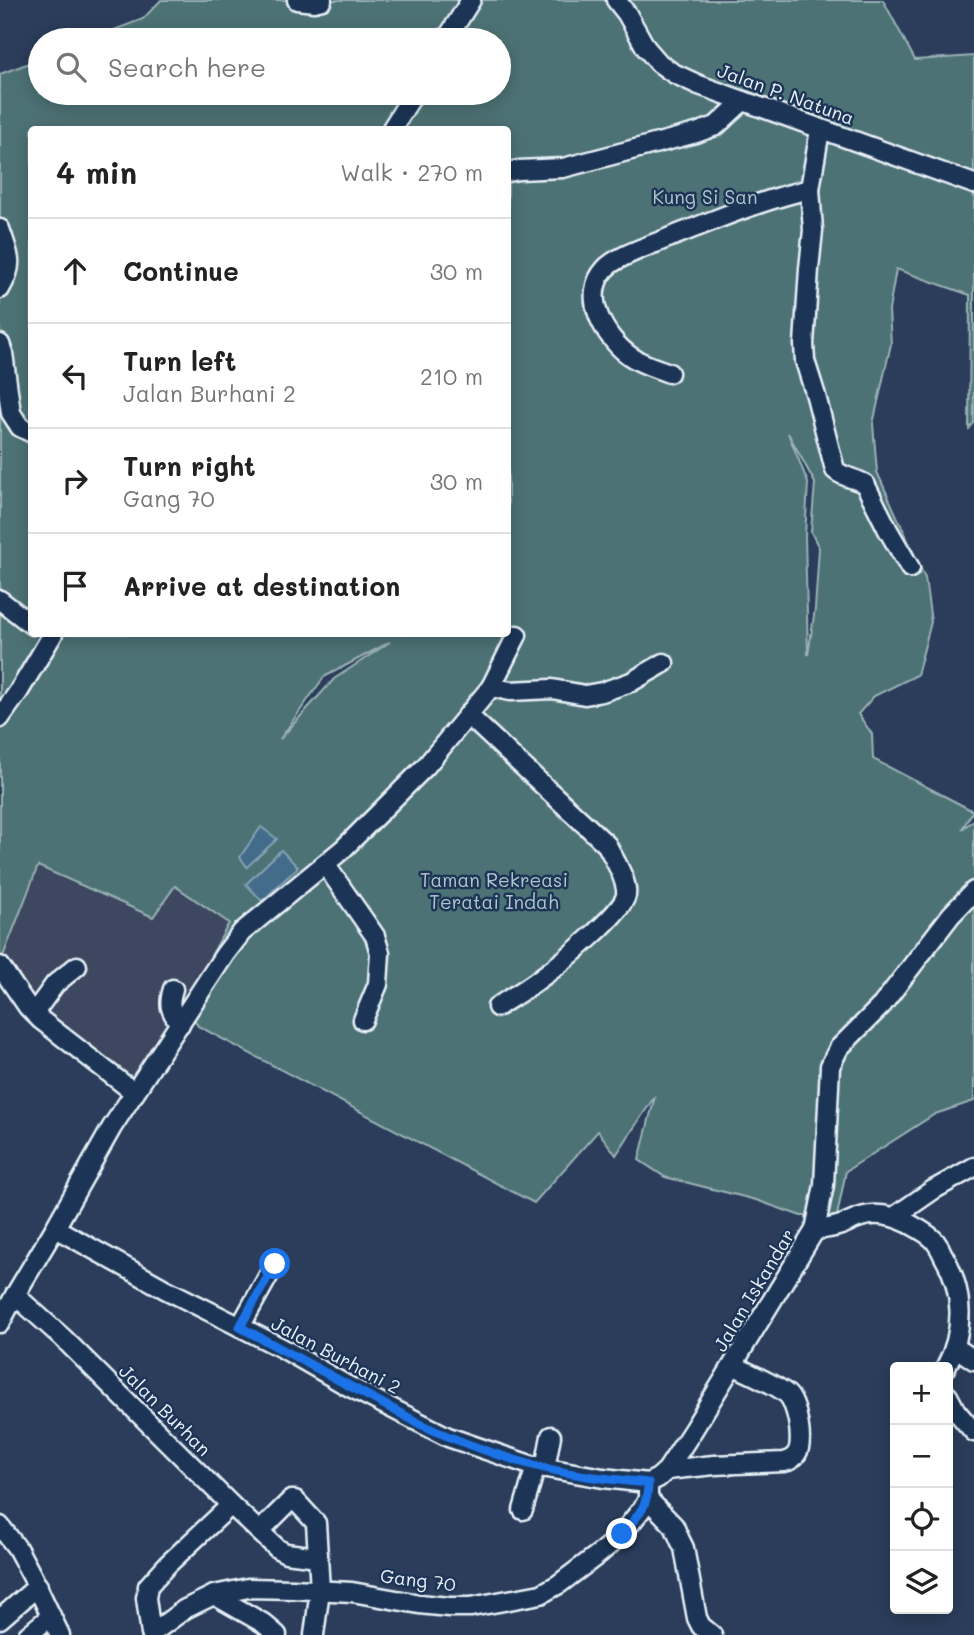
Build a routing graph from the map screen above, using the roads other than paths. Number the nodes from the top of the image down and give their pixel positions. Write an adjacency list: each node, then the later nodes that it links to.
1 (297, 0): 2 (street)
2 (322, 0)
3 (471, 0): 5 (street)
4 (616, 0): 6 (street, Jalan P. Natuna)
5 (454, 28)
6 (743, 101): 9 (street, Jalan P. Natuna); 10 (street)
7 (407, 105): 8 (street)
8 (393, 126)
9 (820, 130): 11 (street, Jalan P. Natuna); 12 (street)
10 (511, 171)
11 (974, 184)
12 (810, 189): 16 (street); 18 (street)
13 (0, 229): 14 (street)
14 (0, 289)
15 (0, 344): 17 (street)
16 (669, 373)
17 (28, 431)
18 (910, 568)
19 (0, 600): 20 (street)
20 (28, 622)
21 (517, 635): 24 (street)
22 (47, 637): 26 (street)
23 (664, 663): 24 (street)
24 (491, 687): 25 (street)
25 (468, 715): 27 (street); 32 (street)
26 (0, 718)
27 (325, 864): 34 (street); 35 (street)
28 (974, 891): 40 (street, Jalan Iskandar)
29 (0, 966): 33 (street)
30 (77, 966): 33 (street)
31 (173, 989): 35 (street)
32 (497, 1007)
33 (34, 1013): 36 (street)
34 (363, 1020)
35 (180, 1024): 36 (street)
36 (135, 1093): 39 (street)
37 (974, 1167): 38 (street)
38 (894, 1217): 40 (street); 45 (street)
39 (55, 1228): 42 (street); 44 (street, Jalan Burhani 2)
40 (815, 1230): 48 (street, Jalan Iskandar)
41 (275, 1264): 44 (street)
42 (15, 1295): 43 (street); 55 (street, Jalan Burhan)
43 (0, 1323)
44 (240, 1327): 52 (street, Jalan Burhani 2)
45 (955, 1347): 46 (street); 47 (street)
46 (974, 1360)
47 (948, 1362)
48 (733, 1365): 53 (street, Jalan Iskandar); 53 (street)
49 (953, 1404): 50 (street)
50 (974, 1432)
51 (551, 1436): 52 (street)
52 (541, 1467): 54 (street, Jalan Burhani 2); 56 (street)
53 (667, 1470): 54 (street, Jalan Iskandar)
54 (648, 1491): 62 (street, Gang 70); 68 (street)
55 (231, 1505): 58 (street, Jalan Burhan); 67 (street)
56 (523, 1510)
57 (0, 1526): 60 (street)
58 (260, 1531): 59 (street, Jalan Burhan); 59 (street)
59 (318, 1557): 62 (street)
60 (38, 1586): 64 (street); 66 (street)
61 (267, 1588): 62 (street, Gang 70); 63 (street, Gang 70); 65 (street)
62 (320, 1590): 72 (street)
63 (214, 1595): 65 (street); 67 (street, Gang 70)
64 (51, 1616): 69 (street); 70 (street)
65 (254, 1618): 71 (street)
66 (0, 1619)
67 (151, 1634)
68 (712, 1634)
69 (28, 1635)
70 (60, 1635)
71 (277, 1635)
72 (314, 1635)

